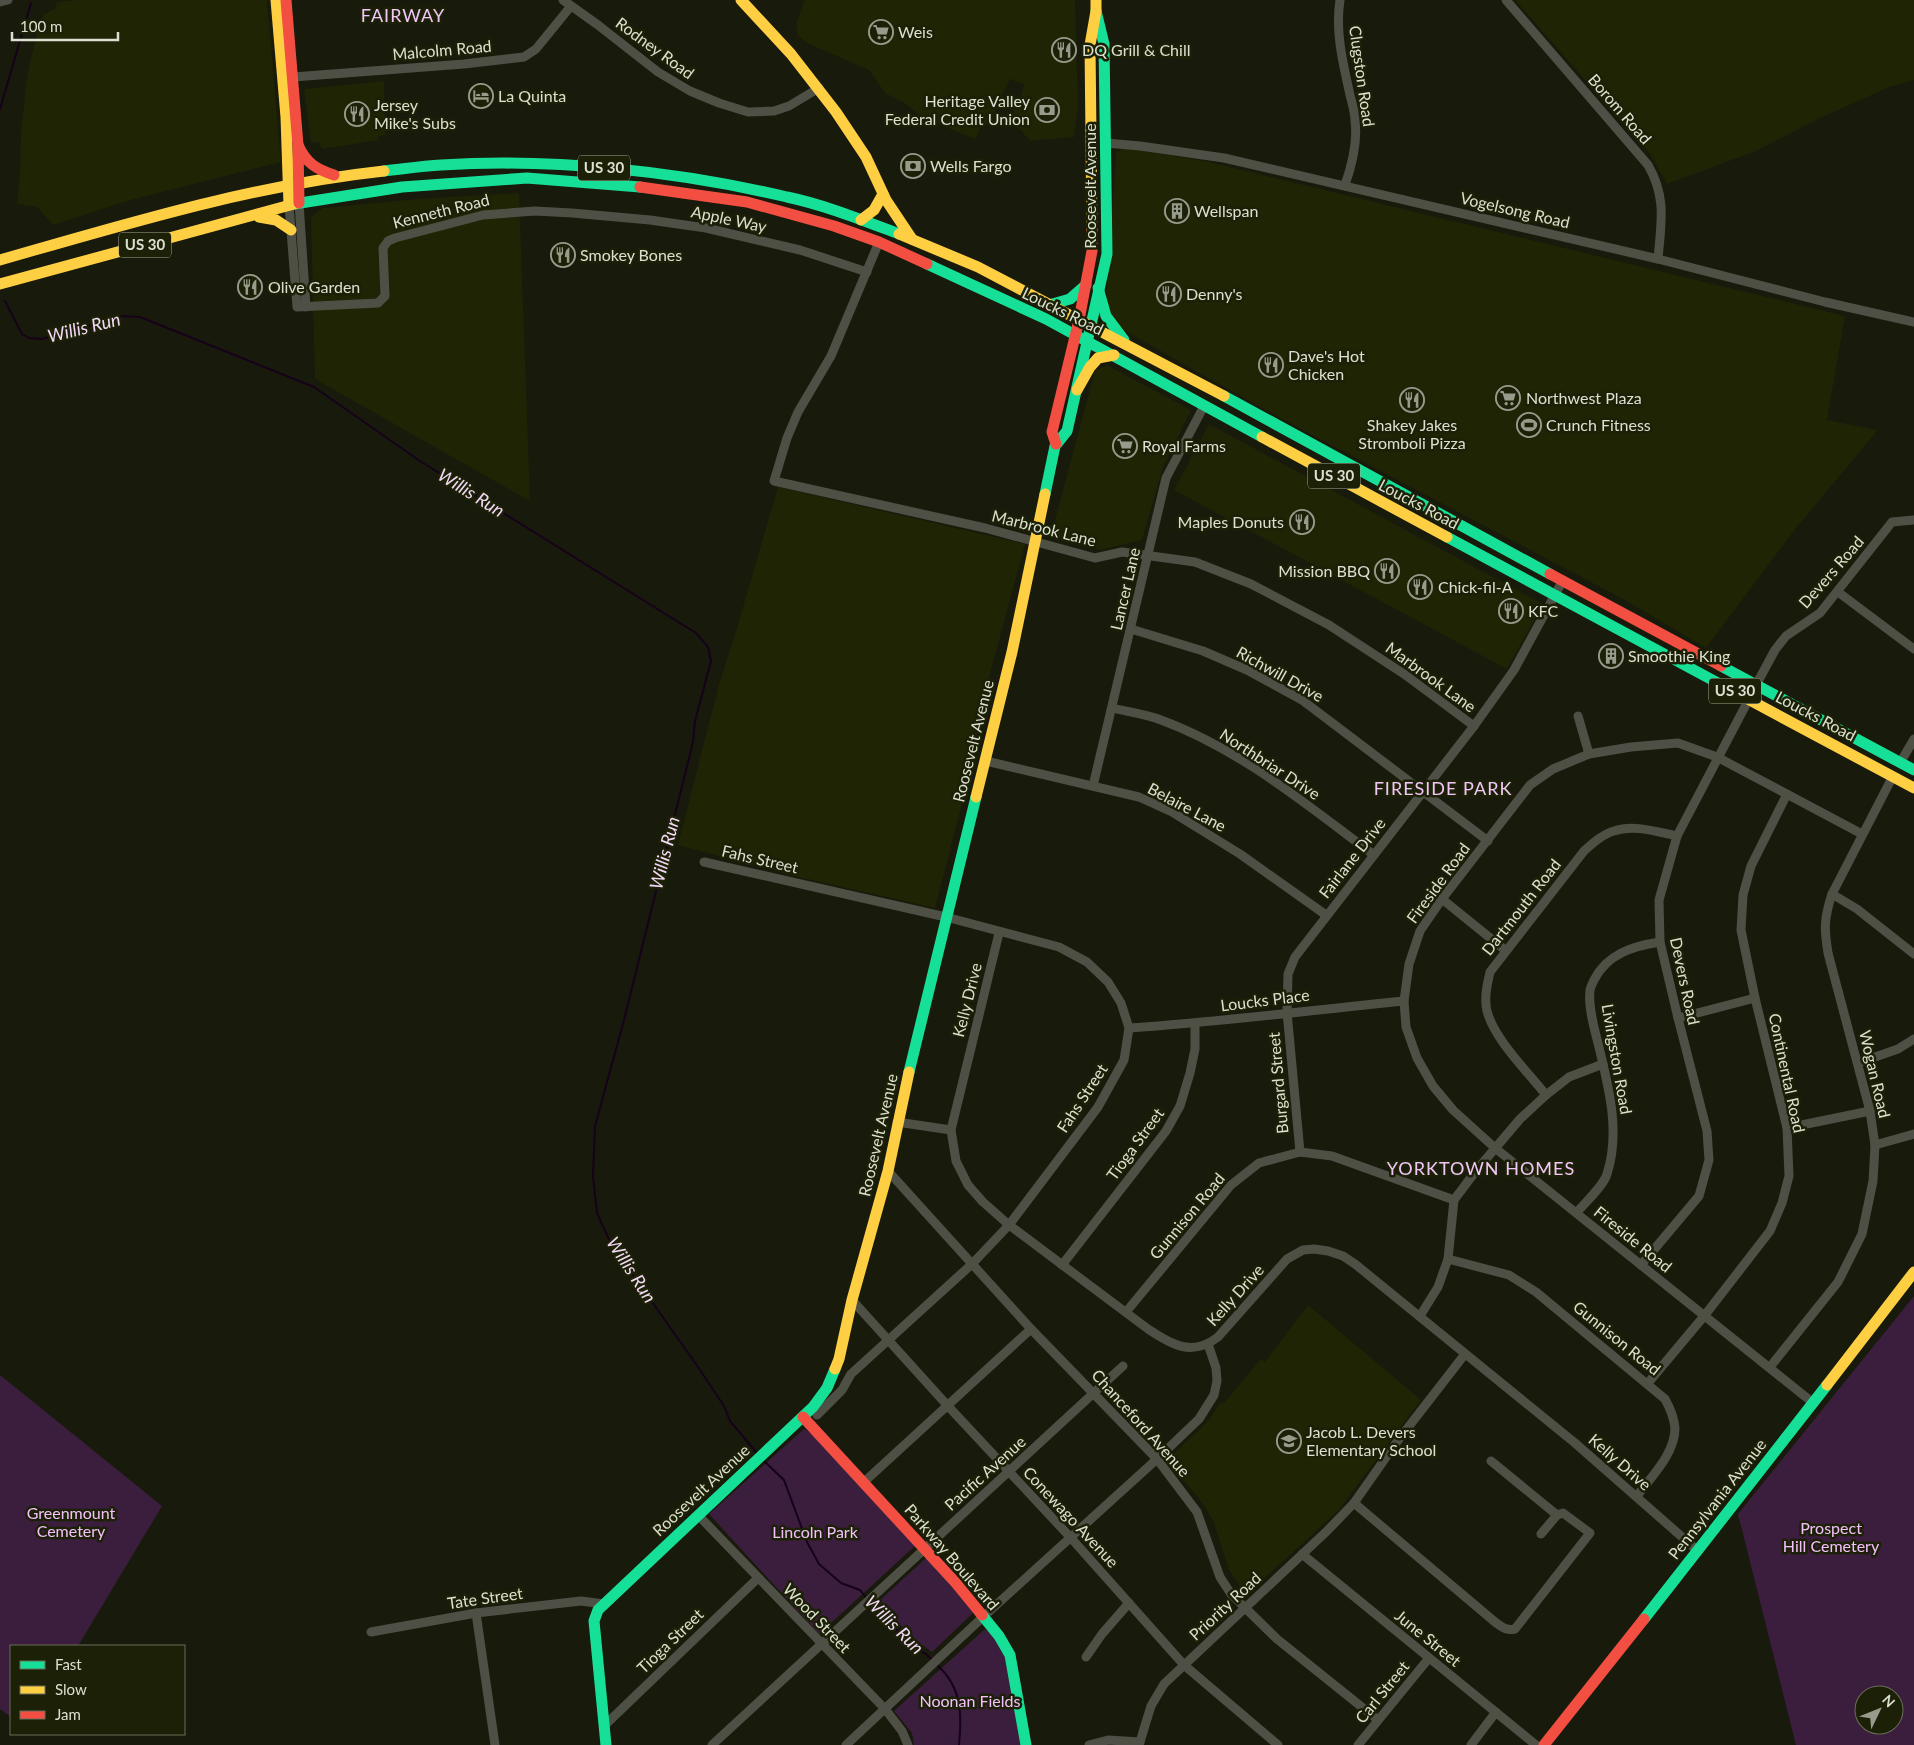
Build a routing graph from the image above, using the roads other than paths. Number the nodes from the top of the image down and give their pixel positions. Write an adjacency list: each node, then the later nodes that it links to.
1 (8, 0): 8 (street)
2 (276, 0): 17 (main road)
3 (286, 0): 12 (main road)
4 (563, 0): 10 (street, Rodney Road)
5 (741, 0): 13 (main road)
6 (1340, 0): 18 (street, Clugston Road)
7 (1506, 0): 27 (street, Borom Road)
8 (0, 2)
9 (1096, 5): 11 (main road, Roosevelt Avenue); 14 (main road, Roosevelt Avenue)
10 (572, 6): 12 (street, Malcolm Road); 13 (street, Rodney Road)
11 (1091, 58): 14 (main road); 31 (main road, Roosevelt Avenue)
12 (293, 77): 15 (main road)
13 (818, 88): 19 (main road)
14 (1106, 143): 18 (street, Vogelsong Road); 32 (main road, Roosevelt Avenue)
15 (298, 144): 16 (main road); 17 (main road)
16 (338, 176): 17 (main road, US 30 / US 30); 23 (main road, US 30 / US 30)
17 (293, 184): 20 (main road); 28 (main road, US 30 / US 30)
18 (1346, 185): 27 (street, Vogelsong Road)
19 (883, 194): 23 (main road); 25 (main road)
20 (294, 204): 22 (main road, US 30 / US 30); 24 (street); 26 (main road, US 30 / US 30); 34 (street)
21 (581, 214): 29 (street, Apple Way); 34 (street, Kenneth Road)
22 (255, 216): 24 (main road); 30 (main road, US 30 / US 30)
23 (861, 220): 25 (main road, US 30 / US 30)
24 (291, 230): 34 (street)
25 (913, 239): 33 (main road, Loucks Road / US 30)
26 (879, 242): 29 (street); 38 (main road, Loucks Road / US 30)
27 (1658, 259): 36 (street, Vogelsong Road)
28 (0, 260)
29 (867, 272): 46 (street, Marbrook Lane)
30 (0, 284)
31 (1086, 285): 33 (main road); 35 (main road, Roosevelt Avenue)
32 (1098, 288): 37 (main road, Roosevelt Avenue); 40 (main road)
33 (1049, 305): 35 (main road, Loucks Road / US 30)
34 (306, 307)
35 (1079, 320): 37 (main road, Loucks Road / US 30); 38 (main road, Roosevelt Avenue)
36 (1914, 322)
37 (1091, 326): 39 (main road, Roosevelt Avenue); 40 (main road, Loucks Road / US 30)
38 (1076, 334): 39 (main road, Loucks Road / US 30); 44 (main road, Roosevelt Avenue)
39 (1088, 341): 41 (main road, Loucks Road / US 30); 42 (main road, Roosevelt Avenue)
40 (1128, 345): 48 (main road, Loucks Road / US 30)
41 (1114, 355): 42 (main road); 43 (main road, Loucks Road / US 30)
42 (1076, 390): 44 (main road, Roosevelt Avenue)
43 (1204, 406): 47 (street, Lancer Lane); 50 (main road, Loucks Road / US 30)
44 (1056, 444): 46 (main road, Roosevelt Avenue)
45 (1914, 520): 49 (street, Devers Road)
46 (1035, 541): 47 (street, Marbrook Lane); 61 (main road, Roosevelt Avenue)
47 (1148, 555): 51 (street, Lancer Lane); 57 (street, Marbrook Lane)
48 (1563, 580): 50 (street, Fairlane Drive); 53 (main road, Loucks Road / US 30)
49 (1838, 592): 52 (street); 53 (street, Devers Road)
50 (1556, 596): 54 (main road, Loucks Road / US 30); 57 (street, Fairlane Drive)
51 (1131, 629): 55 (street, Lancer Lane); 67 (street, Richwill Drive)
52 (1914, 649)
53 (1756, 685): 62 (main road, Loucks Road / US 30)
54 (1749, 699): 60 (street, Devers Road); 64 (main road, Loucks Road / US 30)
55 (1112, 708): 65 (street, Lancer Lane); 72 (street, Northbriar Drive)
56 (1578, 716): 59 (street)
57 (1474, 726): 67 (street, Fairlane Drive)
58 (1914, 739): 62 (street)
59 (1589, 754): 60 (street, Fireside Road); 71 (street, Fireside Road)
60 (1717, 757): 68 (street, Fireside Road); 70 (street, Devers Road)
61 (986, 761): 65 (street, Belaire Lane); 77 (main road, Roosevelt Avenue)
62 (1900, 764): 63 (main road, Loucks Road / US 30)
63 (1914, 770)
64 (1893, 776): 66 (main road, Loucks Road / US 30); 69 (street, Wogan Road)
65 (1093, 786): 76 (street, Belaire Lane)
66 (1914, 788)
67 (1424, 790): 71 (street, Richwill Drive); 72 (street, Fairlane Drive)
68 (1787, 794): 69 (street, Fireside Road); 82 (street, Continental Road)
69 (1862, 834): 74 (street, Wogan Road)
70 (1677, 836): 79 (street, Devers Road); 80 (street, Dartmouth Road)
71 (1488, 840): 75 (street, Fireside Road)
72 (1374, 855): 76 (street, Fairlane Drive)
73 (704, 862): 77 (street, Fahs Street)
74 (1832, 894): 81 (street); 89 (street, Wogan Road)
75 (1442, 899): 80 (street); 83 (street, Fireside Road)
76 (1326, 915): 84 (street, Fairlane Drive)
77 (946, 917): 78 (street, Fahs Street); 93 (main road, Roosevelt Avenue)
78 (999, 933): 87 (street, Fahs Street); 95 (street, Kelly Drive)
79 (1660, 942): 85 (street, Devers Road); 90 (street, Livingston Road)
80 (1505, 950): 91 (street, Dartmouth Road)
81 (1914, 954)
82 (1755, 998): 85 (street); 94 (street, Continental Road)
83 (1404, 1001): 84 (street, Loucks Place); 98 (street, Fireside Road)
84 (1287, 1012): 86 (street, Loucks Place); 99 (street, Burgard Street)
85 (1678, 1018): 107 (street, Devers Road)
86 (1195, 1024): 87 (street, Loucks Place); 106 (street, Tioga Street)
87 (1129, 1028): 103 (street, Fahs Street)
88 (1914, 1039): 89 (street)
89 (1858, 1063): 92 (street, Wogan Road)
90 (1603, 1064): 91 (street); 102 (street, Livingston Road)
91 (1546, 1095): 98 (street)
92 (1870, 1111): 94 (street); 97 (street, Wogan Road)
93 (897, 1122): 95 (street); 100 (main road, Roosevelt Avenue)
94 (1787, 1128): 111 (street, Continental Road)
95 (951, 1130): 103 (street, Kelly Drive)
96 (1914, 1134): 97 (street)
97 (1875, 1145): 118 (street, Wogan Road)
98 (1495, 1148): 101 (street); 102 (street, Fireside Road)
99 (1300, 1152): 101 (street, Gunnison Road); 110 (street, Gunnison Road)
100 (888, 1171): 105 (street, Chanceford Avenue); 109 (main road, Roosevelt Avenue)
101 (1454, 1200): 104 (street)
102 (1577, 1212): 107 (street, Fireside Road)
103 (1009, 1225): 105 (street, Fahs Street); 106 (street, Kelly Drive)
104 (1448, 1259): 112 (street); 119 (street, Gunnison Road)
105 (972, 1264): 113 (street, Chanceford Avenue); 114 (street, Fahs Street)
106 (1062, 1265): 110 (street, Kelly Drive)
107 (1641, 1265): 111 (street, Fireside Road)
108 (1914, 1272): 121 (main road, Pennsylvania Avenue)
109 (852, 1300): 114 (street, Conewago Avenue); 124 (main road, Roosevelt Avenue)
110 (1126, 1312): 115 (street, Kelly Drive)
111 (1704, 1315): 118 (street, Fireside Road); 119 (street, Continental Road)
112 (1420, 1316): 115 (street, Kelly Drive); 116 (street, Kelly Drive)
113 (1031, 1329): 120 (street, Chanceford Avenue); 122 (street)
114 (888, 1339): 122 (street, Conewago Avenue); 123 (street, Fahs Street)
115 (1208, 1344): 125 (street)
116 (1465, 1354): 129 (street, Kelly Drive); 130 (street, Priority Road)
117 (1123, 1366): 120 (street, Pacific Avenue)
118 (1770, 1368): 121 (street, Fireside Road)
119 (1648, 1383): 129 (street, Gunnison Road)
120 (1094, 1393): 125 (street, Chanceford Avenue); 127 (street, Pacific Avenue)
121 (1812, 1402): 136 (main road, Pennsylvania Avenue)
122 (947, 1405): 127 (street, Conewago Avenue); 128 (street)
123 (817, 1414)
124 (803, 1417): 128 (main road, Parkway Boulevard); 131 (main road, Roosevelt Avenue)
125 (1158, 1459): 134 (street); 141 (street, Chanceford Avenue)
126 (1491, 1461): 132 (street)
127 (1008, 1471): 134 (street, Conewago Avenue); 135 (street, Pacific Avenue)
128 (864, 1482): 135 (main road, Parkway Boulevard)
129 (1637, 1496): 136 (street, Kelly Drive)
130 (1354, 1503): 132 (street); 137 (street, Priority Road)
131 (698, 1515): 138 (street, Wood Street); 140 (main road, Roosevelt Avenue)
132 (1557, 1515): 133 (street)
133 (1541, 1534)
134 (1072, 1538): 139 (street, Conewago Avenue); 143 (street)
135 (925, 1549): 143 (main road, Parkway Boulevard); 145 (street, Pacific Avenue)
136 (1698, 1550): 165 (main road, Pennsylvania Avenue)
137 (1302, 1554): 141 (street, Priority Road); 147 (street, June Street)
138 (758, 1578): 145 (street, Wood Street); 152 (street, Tioga Street)
139 (1129, 1603): 146 (street); 148 (street, Conewago Avenue)
140 (604, 1604): 142 (street, Tate Street); 152 (main road, Roosevelt Avenue)
141 (1244, 1608): 148 (street, Priority Road); 151 (street, Chanceford Avenue)
142 (476, 1613): 144 (street, Tate Street); 154 (street)
143 (984, 1616): 149 (street); 159 (main road, Parkway Boulevard)
144 (371, 1632)
145 (821, 1644): 149 (street, Wood Street); 156 (street, Pacific Avenue)
146 (1086, 1657)
147 (1429, 1658): 150 (street, June Street); 151 (street, Carl Street)
148 (1184, 1665): 153 (street, Priority Road); 161 (street, Conewago Avenue)
149 (885, 1709): 157 (street); 158 (street, Wood Street)
150 (1496, 1712): 163 (street); 164 (street, June Street)
151 (1378, 1720): 162 (street, Carl Street)
152 (604, 1726): 155 (main road, Roosevelt Avenue)
153 (1139, 1743): 160 (street)
154 (495, 1745)
155 (606, 1745)
156 (712, 1745)
157 (846, 1745)
158 (908, 1745)
159 (1026, 1745)
160 (1089, 1745)
161 (1278, 1745)
162 (1358, 1745)
163 (1470, 1745)
164 (1536, 1745)
165 (1544, 1745)

